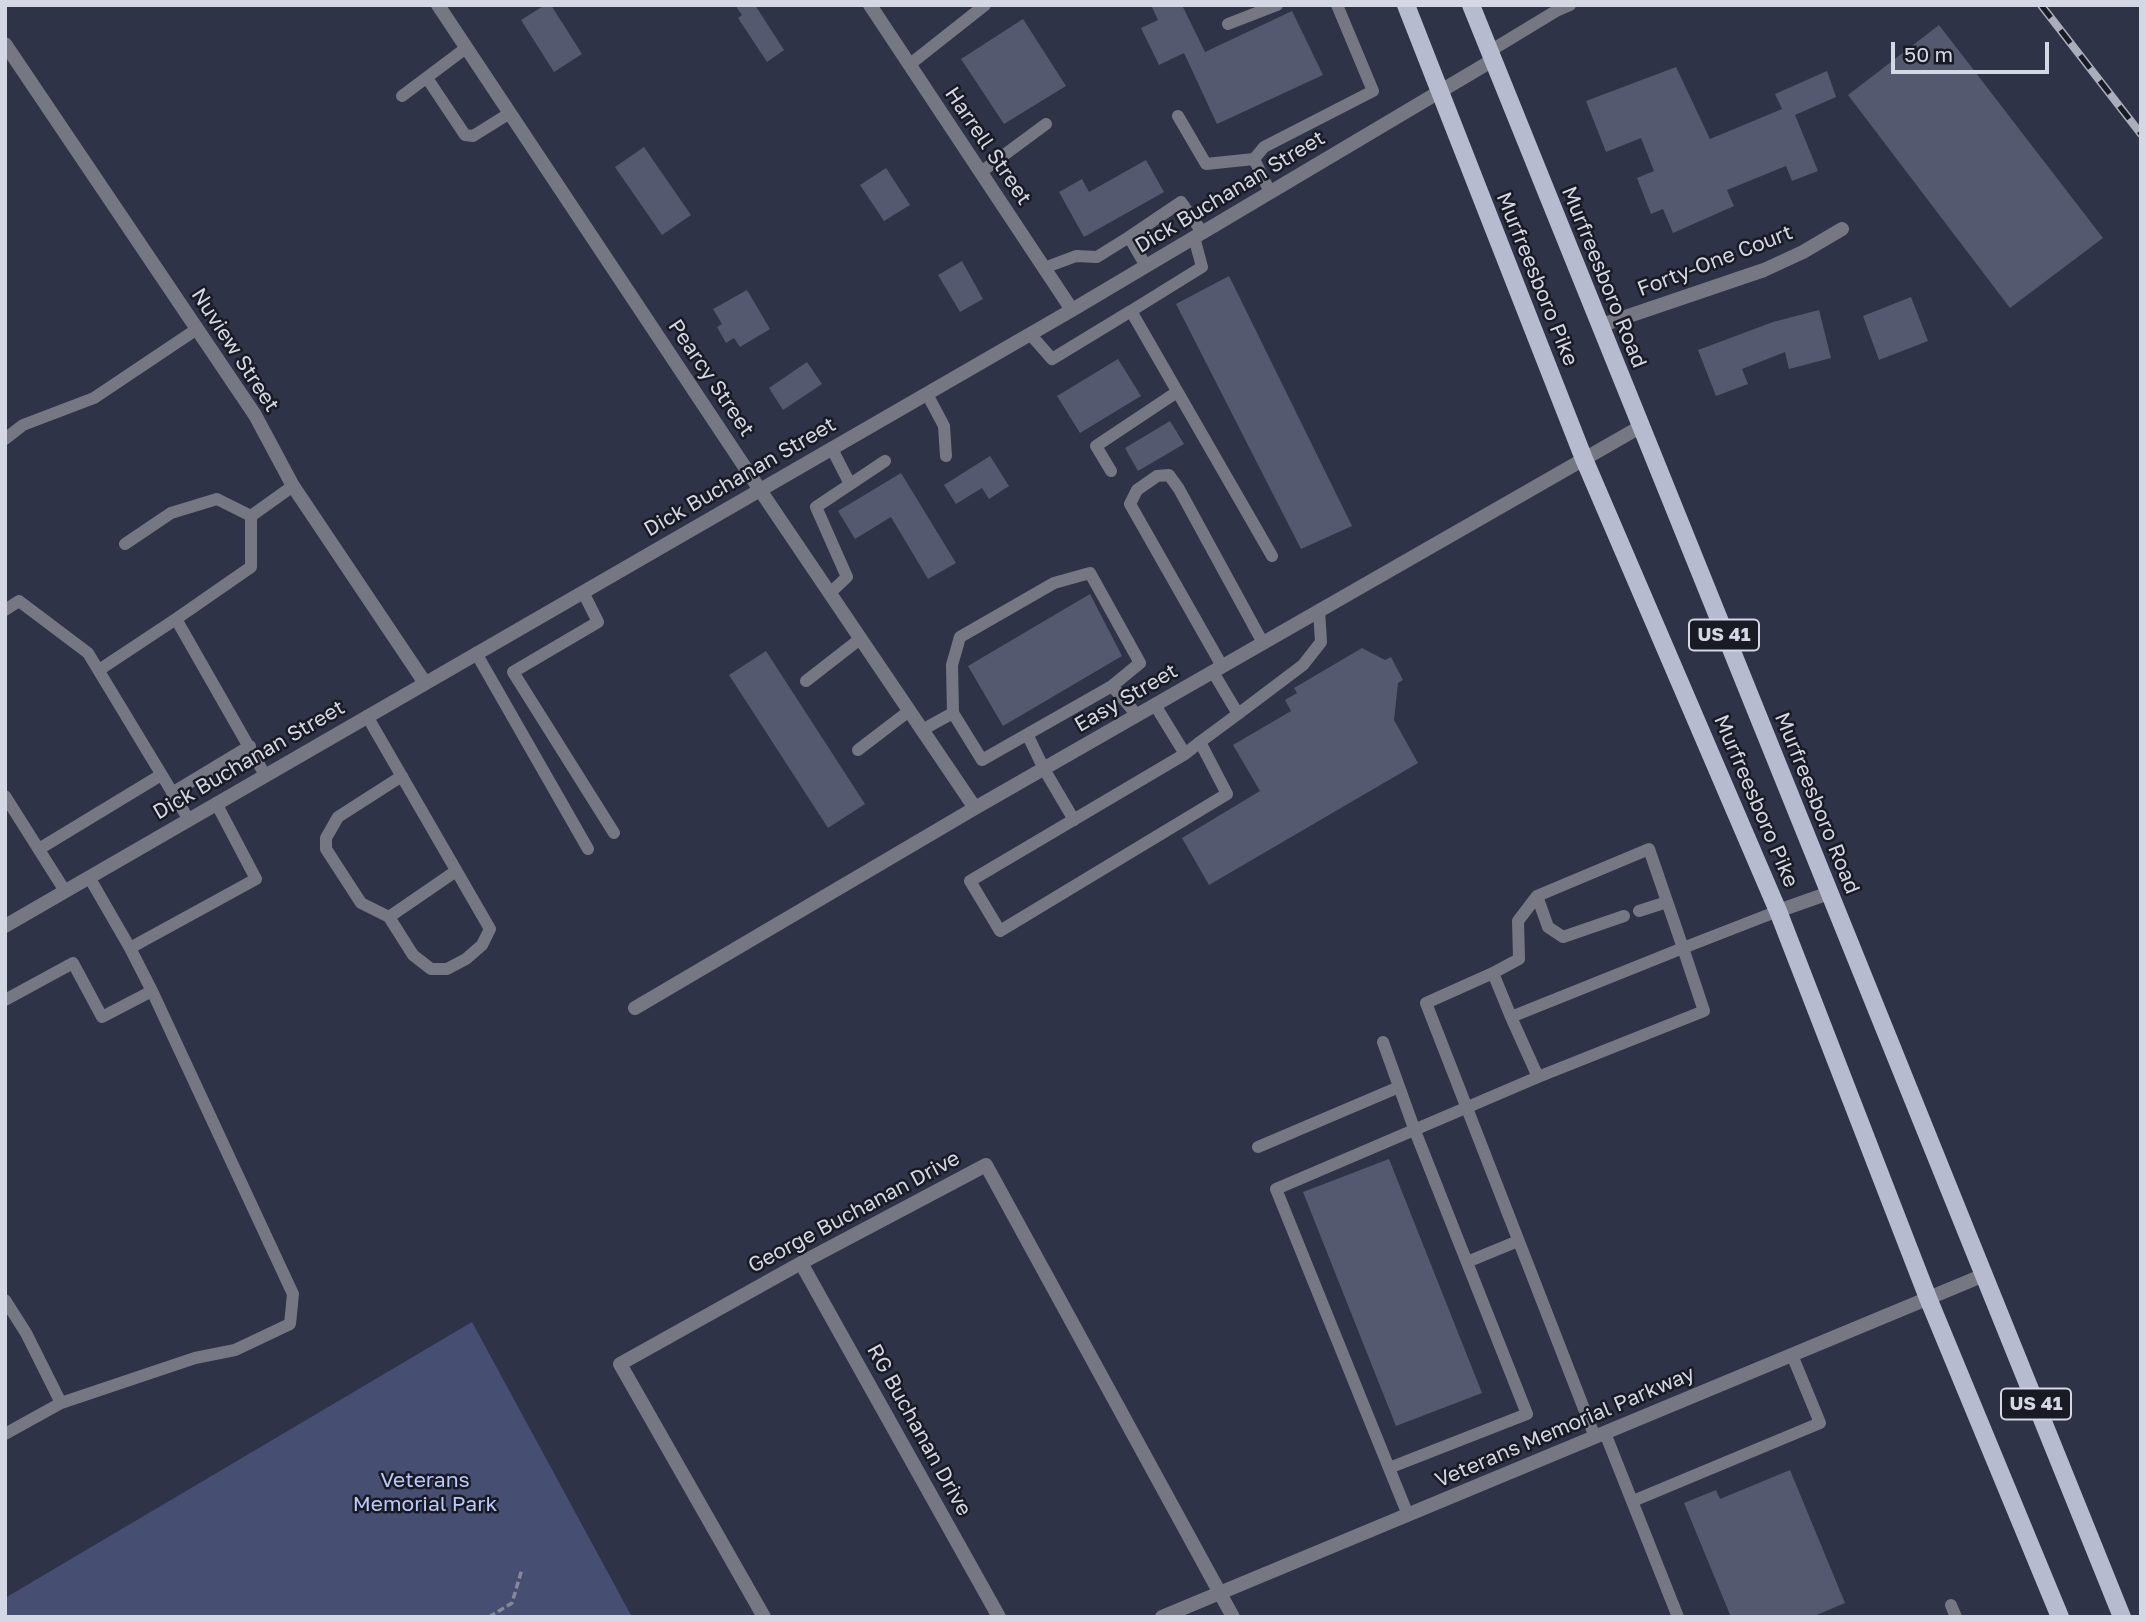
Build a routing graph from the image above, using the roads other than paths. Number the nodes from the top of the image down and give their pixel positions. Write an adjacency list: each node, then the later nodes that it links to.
1 (438, 5): 11 (street, Pearcy Street)
2 (870, 5): 13 (street, Harrell Street)
3 (985, 5): 13 (lane)
4 (1277, 5): 9 (lane)
5 (1337, 5): 20 (lane)
6 (1406, 5): 15 (main road, Murfreesboro Pike)
7 (1471, 5): 12 (main road, Murfreesboro Road / US 41)
8 (1570, 5): 12 (lane)
9 (1228, 23)
10 (5, 44): 31 (street, Nuview Street)
11 (466, 48): 14 (lane); 17 (street, Pearcy Street)
12 (1491, 56): 15 (street, Dick Buchanan Street); 30 (main road, Murfreesboro Road / US 41)
13 (909, 65): 21 (street, Harrell Street)
14 (427, 78): 16 (lane); 17 (lane)
15 (1439, 92): 22 (street, Dick Buchanan Street); 39 (main road, Murfreesboro Pike)
16 (402, 96)
17 (510, 113): 44 (street, Pearcy Street)
18 (1178, 116): 20 (lane)
19 (1046, 124): 21 (lane)
20 (1254, 159): 22 (lane)
21 (981, 172): 27 (street, Harrell Street)
22 (1270, 192): 24 (street, Dick Buchanan Street)
23 (1842, 229): 30 (street, Forty-One Court)
24 (1198, 235): 25 (lane); 26 (street, Dick Buchanan Street); 29 (lane)
25 (1129, 237): 26 (lane); 27 (lane)
26 (1146, 266): 28 (street, Dick Buchanan Street)
27 (1044, 268): 28 (street, Harrell Street)
28 (1072, 310): 32 (street, Dick Buchanan Street)
29 (1131, 311): 32 (lane); 33 (lane)
30 (1599, 326): 35 (main road, Murfreesboro Road / US 41)
31 (197, 329): 36 (lane); 43 (street, Nuview Street)
32 (1030, 334): 34 (street, Dick Buchanan Street)
33 (1177, 392): 41 (lane); 47 (lane)
34 (927, 394): 37 (street, Dick Buchanan Street); 38 (lane)
35 (1640, 428): 39 (street, Easy Street); 89 (main road, Murfreesboro Road / US 41)
36 (5, 439)
37 (832, 449): 42 (lane); 44 (street, Dick Buchanan Street)
38 (946, 456)
39 (1584, 459): 51 (street, Easy Street); 93 (main road, Murfreesboro Pike)
40 (885, 461): 42 (lane)
41 (1111, 471)
42 (850, 484): 49 (lane)
43 (293, 486): 45 (lane); 59 (street, Nuview Street)
44 (760, 490): 48 (street, Dick Buchanan Street); 49 (street, Pearcy Street)
45 (251, 516): 46 (lane); 52 (lane)
46 (125, 544)
47 (1272, 556)
48 (583, 592): 55 (street, Dick Buchanan Street); 83 (lane)
49 (830, 593): 53 (street, Pearcy Street)
50 (5, 610): 57 (lane)
51 (1319, 611): 54 (street, Easy Street); 64 (lane)
52 (176, 619): 57 (lane); 70 (lane)
53 (860, 639): 58 (lane); 62 (street, Pearcy Street)
54 (1263, 643): 56 (street, Easy Street); 56 (lane)
55 (476, 653): 59 (street, Dick Buchanan Street); 85 (lane)
56 (1218, 669): 61 (street, Easy Street); 64 (lane)
57 (99, 670): 74 (lane)
58 (806, 681)
59 (425, 683): 66 (street, Dick Buchanan Street)
60 (1112, 686): 63 (lane); 65 (lane); 68 (lane)
61 (1155, 705): 65 (street, Easy Street); 72 (lane)
62 (909, 711): 67 (street, Pearcy Street); 71 (lane)
63 (953, 713): 67 (lane); 68 (lane)
64 (1238, 714): 69 (lane)
65 (1137, 715): 73 (street, Easy Street)
66 (367, 716): 75 (street, Dick Buchanan Street); 76 (lane)
67 (922, 730): 80 (street, Pearcy Street)
68 (1028, 736): 73 (lane)
69 (1200, 742): 72 (lane); 82 (lane)
70 (250, 746): 75 (lane); 77 (lane)
71 (858, 750)
72 (1185, 754): 82 (lane)
73 (1044, 769): 80 (street, Easy Street); 82 (lane)
74 (162, 775): 77 (lane); 84 (lane)
75 (265, 775): 79 (street, Dick Buchanan Street)
76 (402, 776): 86 (lane); 95 (lane)
77 (172, 793): 81 (lane)
78 (5, 796): 84 (lane)
79 (216, 803): 81 (street, Dick Buchanan Street); 97 (lane)
80 (975, 808): 102 (street, Easy Street)
81 (189, 820): 87 (street, Dick Buchanan Street)
82 (1074, 820)
83 (614, 833)
84 (39, 849): 88 (lane)
85 (588, 849)
86 (456, 870): 95 (lane); 95 (lane)
87 (89, 877): 88 (street, Dick Buchanan Street); 97 (lane)
88 (65, 891): 96 (street, Dick Buchanan Street)
89 (1829, 892): 93 (street); 113 (main road, Murfreesboro Road / US 41)
90 (1537, 896): 91 (lane); 94 (lane); 99 (lane)
91 (1667, 902): 92 (lane); 98 (lane)
92 (1639, 911)
93 (1778, 911): 98 (lane); 114 (main road, Murfreesboro Pike)
94 (1624, 916)
95 (389, 917)
96 (5, 926)
97 (130, 948): 100 (lane)
98 (1683, 948): 103 (lane); 105 (lane)
99 (1493, 973): 103 (lane); 107 (lane)
100 (152, 990): 101 (lane); 117 (lane)
101 (5, 1000)
102 (635, 1008)
103 (1511, 1017): 105 (lane)
104 (1383, 1042): 106 (lane)
105 (1538, 1077): 107 (lane)
106 (1399, 1087): 108 (lane); 109 (lane)
107 (1466, 1109): 108 (lane); 110 (lane)
108 (1415, 1131): 111 (lane); 120 (lane)
109 (1258, 1147)
110 (1518, 1241): 111 (lane); 119 (lane)
111 (1467, 1262): 120 (lane)
112 (801, 1263): 123 (street, George Buchanan Drive); 124 (street, George Buchanan Drive); 125 (street, RG Buchanan Drive)
113 (1984, 1275): 114 (street, Veterans Memorial Parkway); 130 (main road, Murfreesboro Road / US 41)
114 (1928, 1298): 116 (street, Veterans Memorial Parkway); 129 (main road, Murfreesboro Pike)
115 (5, 1300): 117 (lane)
116 (1792, 1355): 119 (street, Veterans Memorial Parkway); 121 (lane)
117 (61, 1403): 118 (lane)
118 (5, 1434)
119 (1600, 1435): 121 (lane); 122 (street, Veterans Memorial Parkway)
120 (1389, 1468): 122 (lane)
121 (1633, 1501): 128 (lane)
122 (1408, 1515): 123 (street, Veterans Memorial Parkway)
123 (1220, 1592): 126 (street, Veterans Memorial Parkway); 127 (street, George Buchanan Drive)
124 (764, 1617)
125 (999, 1617)
126 (1162, 1617)
127 (1233, 1617)
128 (1678, 1617)
129 (2060, 1617)
130 (2122, 1617)

